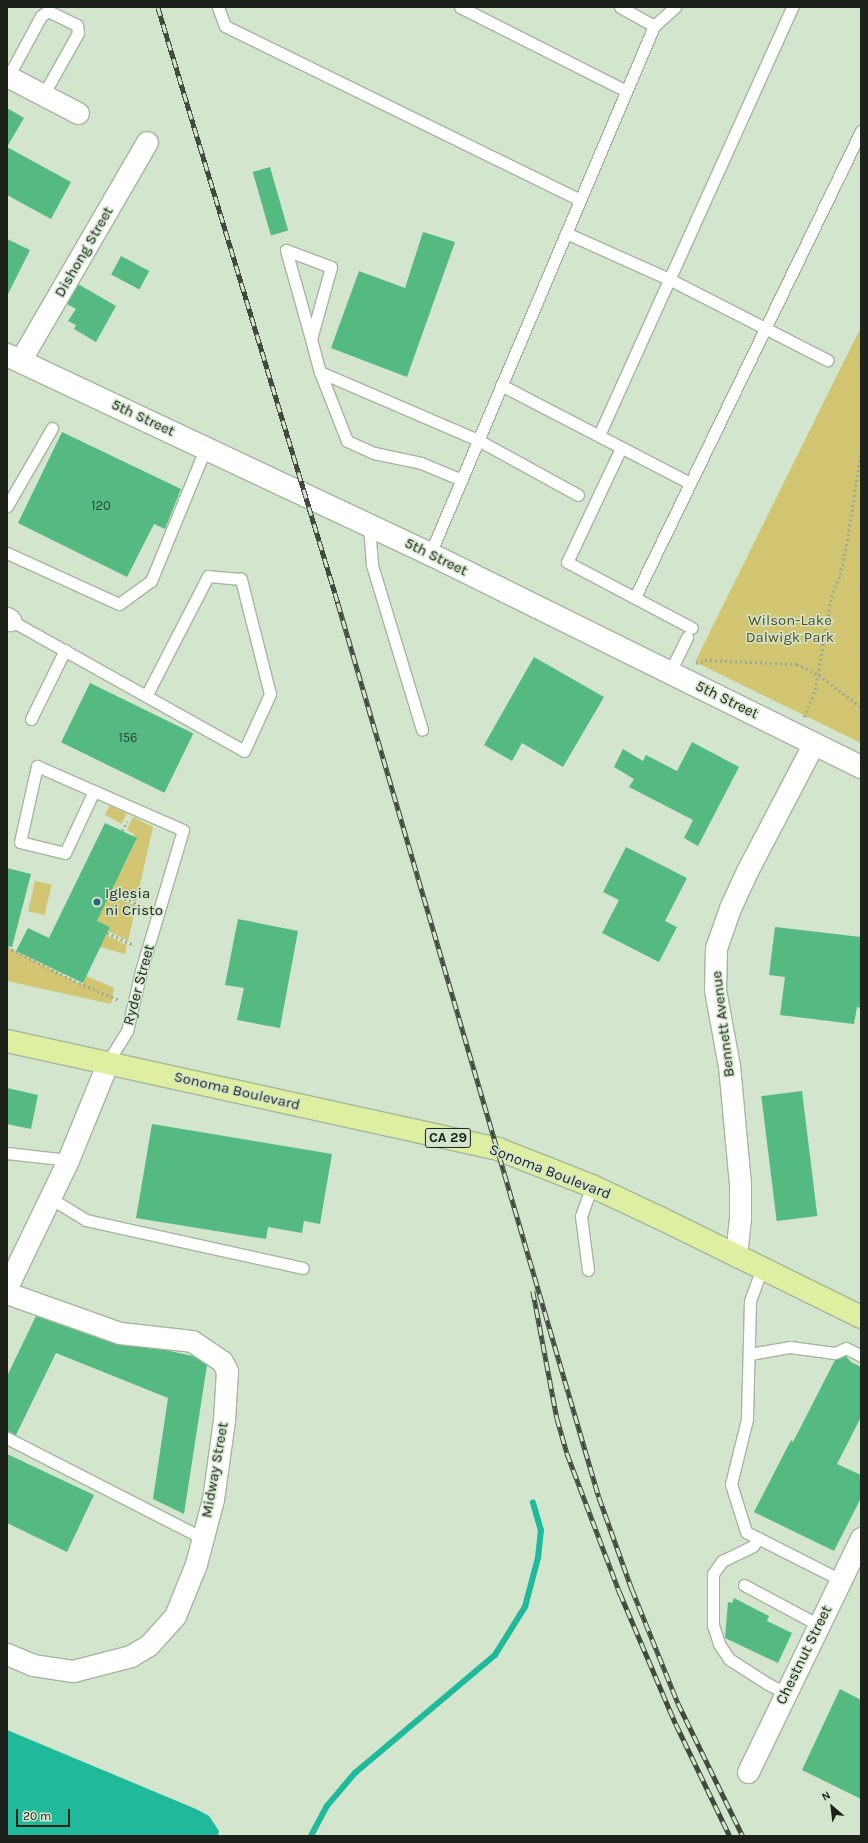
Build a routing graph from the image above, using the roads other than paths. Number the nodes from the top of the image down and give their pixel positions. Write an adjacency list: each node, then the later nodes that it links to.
1 (218, 7): 13 (lane)
2 (460, 7): 8 (lane)
3 (620, 7): 6 (lane)
4 (675, 7): 6 (lane)
5 (792, 7): 15 (lane)
6 (654, 26): 8 (lane)
7 (8, 77): 9 (street); 9 (lane)
8 (626, 91): 13 (lane)
9 (43, 95): 10 (street)
10 (78, 113)
11 (861, 131): 16 (lane)
12 (147, 142): 18 (street, Dishong Street)
13 (580, 200): 14 (lane)
14 (566, 233): 15 (lane); 21 (lane)
15 (669, 279): 16 (lane); 23 (lane)
16 (765, 328): 19 (lane); 28 (lane)
17 (311, 339): 17 (lane); 20 (lane)
18 (14, 358): 25 (street, 5th Street)
19 (827, 360)
20 (320, 372): 24 (lane); 27 (lane)
21 (501, 386): 23 (lane); 24 (lane)
22 (52, 428): 30 (lane)
23 (599, 435): 26 (lane)
24 (478, 440): 27 (lane); 29 (lane)
25 (206, 447): 31 (street, 5th Street); 32 (lane)
26 (621, 448): 28 (lane); 34 (lane)
27 (462, 480): 33 (lane)
28 (690, 483): 34 (lane)
29 (578, 496)
30 (7, 506)
31 (369, 525): 33 (street, 5th Street); 40 (lane)
32 (7, 553)
33 (430, 554): 37 (street, 5th Street)
34 (635, 598): 37 (lane)
35 (9, 619): 36 (lane)
36 (65, 650): 38 (lane); 39 (lane)
37 (670, 672): 41 (street, 5th Street)
38 (146, 696): 38 (lane)
39 (31, 719)
40 (422, 730)
41 (806, 739): 42 (street, 5th Street); 50 (street, Bennett Avenue)
42 (861, 767)
43 (94, 791): 43 (lane, Ryder Street); 45 (lane, Ryder Street)
44 (7, 1041): 45 (main road, Sonoma Boulevard / CA 29)
45 (108, 1062): 47 (street, Ryder Street); 48 (main road, Sonoma Boulevard / CA 29)
46 (7, 1153): 47 (lane)
47 (68, 1160): 49 (street, Ryder Street)
48 (592, 1186): 50 (main road, Sonoma Boulevard / CA 29); 54 (lane)
49 (50, 1198): 51 (street, Ryder Street); 52 (lane)
50 (736, 1256): 53 (main road, Sonoma Boulevard / CA 29)
51 (13, 1258): 55 (street, Ryder Street)
52 (303, 1268)
53 (762, 1268): 57 (main road, Sonoma Boulevard / CA 29); 58 (lane)
54 (588, 1270)
55 (7, 1287)
56 (7, 1293): 61 (street, Midway Street)
57 (861, 1317)
58 (750, 1354): 59 (lane); 62 (lane)
59 (861, 1356)
60 (7, 1438): 61 (lane)
61 (202, 1538): 67 (street, Midway Street)
62 (758, 1538): 64 (lane); 68 (lane)
63 (861, 1538): 64 (street, Chestnut Street)
64 (841, 1580): 66 (street, Chestnut Street)
65 (744, 1585): 66 (lane)
66 (819, 1625): 68 (street, Chestnut Street)
67 (7, 1654)
68 (786, 1693): 69 (street, Chestnut Street)
69 (748, 1772)

